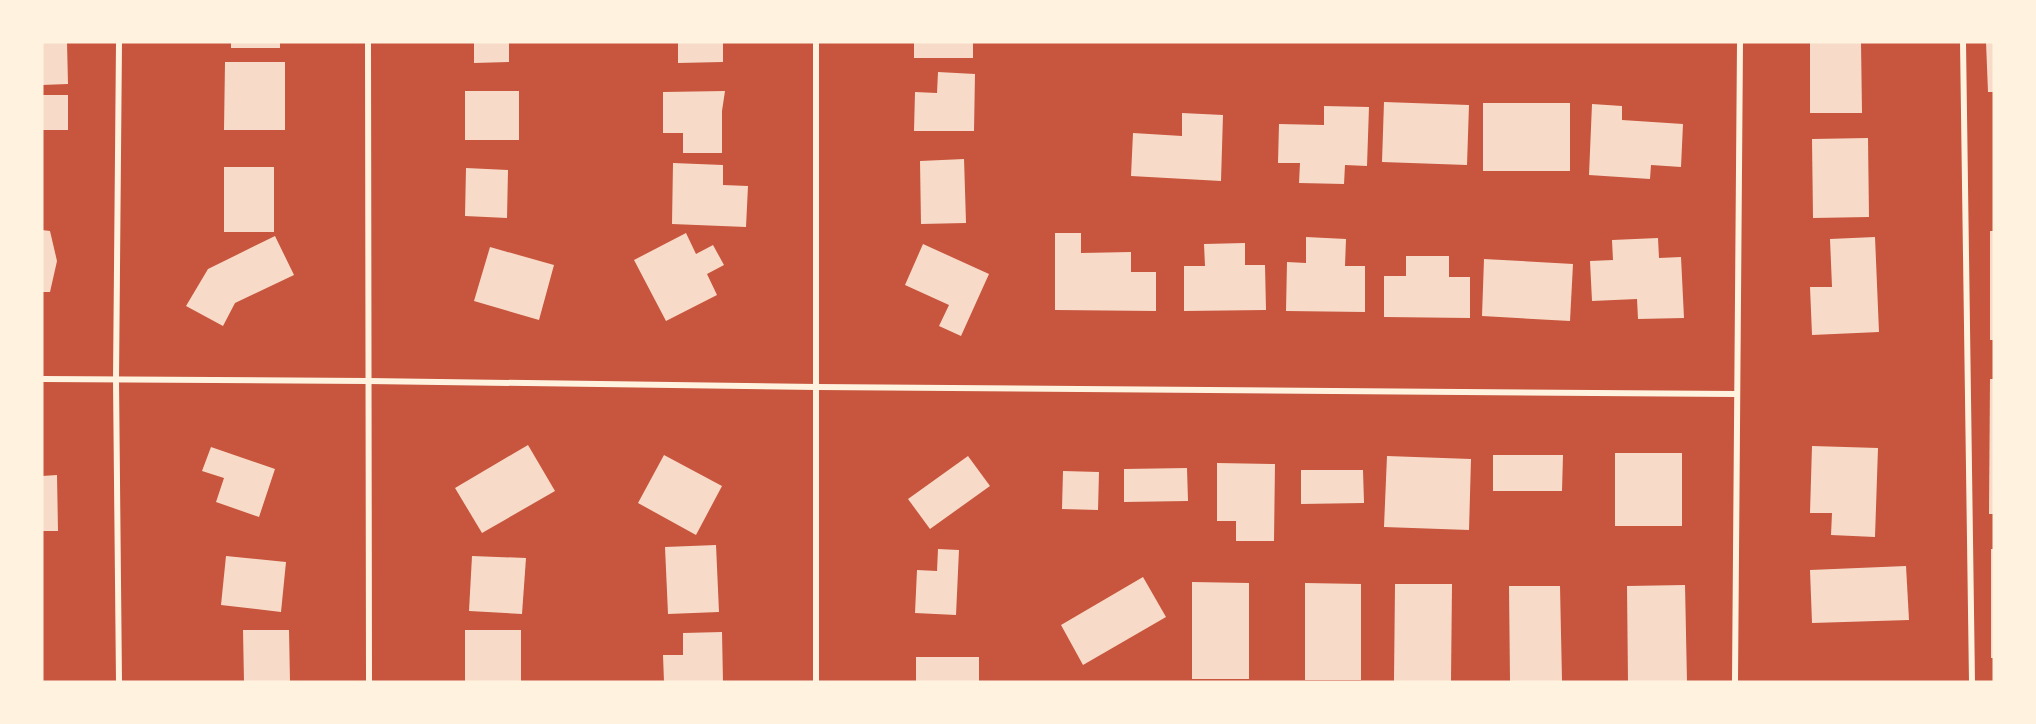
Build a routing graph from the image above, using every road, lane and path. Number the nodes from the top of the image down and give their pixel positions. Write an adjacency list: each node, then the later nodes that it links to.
1 (119, 42): 7 (street)
2 (368, 42): 8 (street)
3 (816, 42): 9 (street)
4 (1740, 42): 10 (street)
5 (1963, 42): 15 (street)
6 (42, 379): 7 (street)
7 (116, 380): 8 (street); 11 (street)
8 (368, 381): 9 (street); 12 (street)
9 (817, 387): 10 (street); 13 (street)
10 (1736, 394): 14 (street)
11 (119, 682)
12 (369, 682)
13 (816, 682)
14 (1735, 682)
15 (1971, 682)

